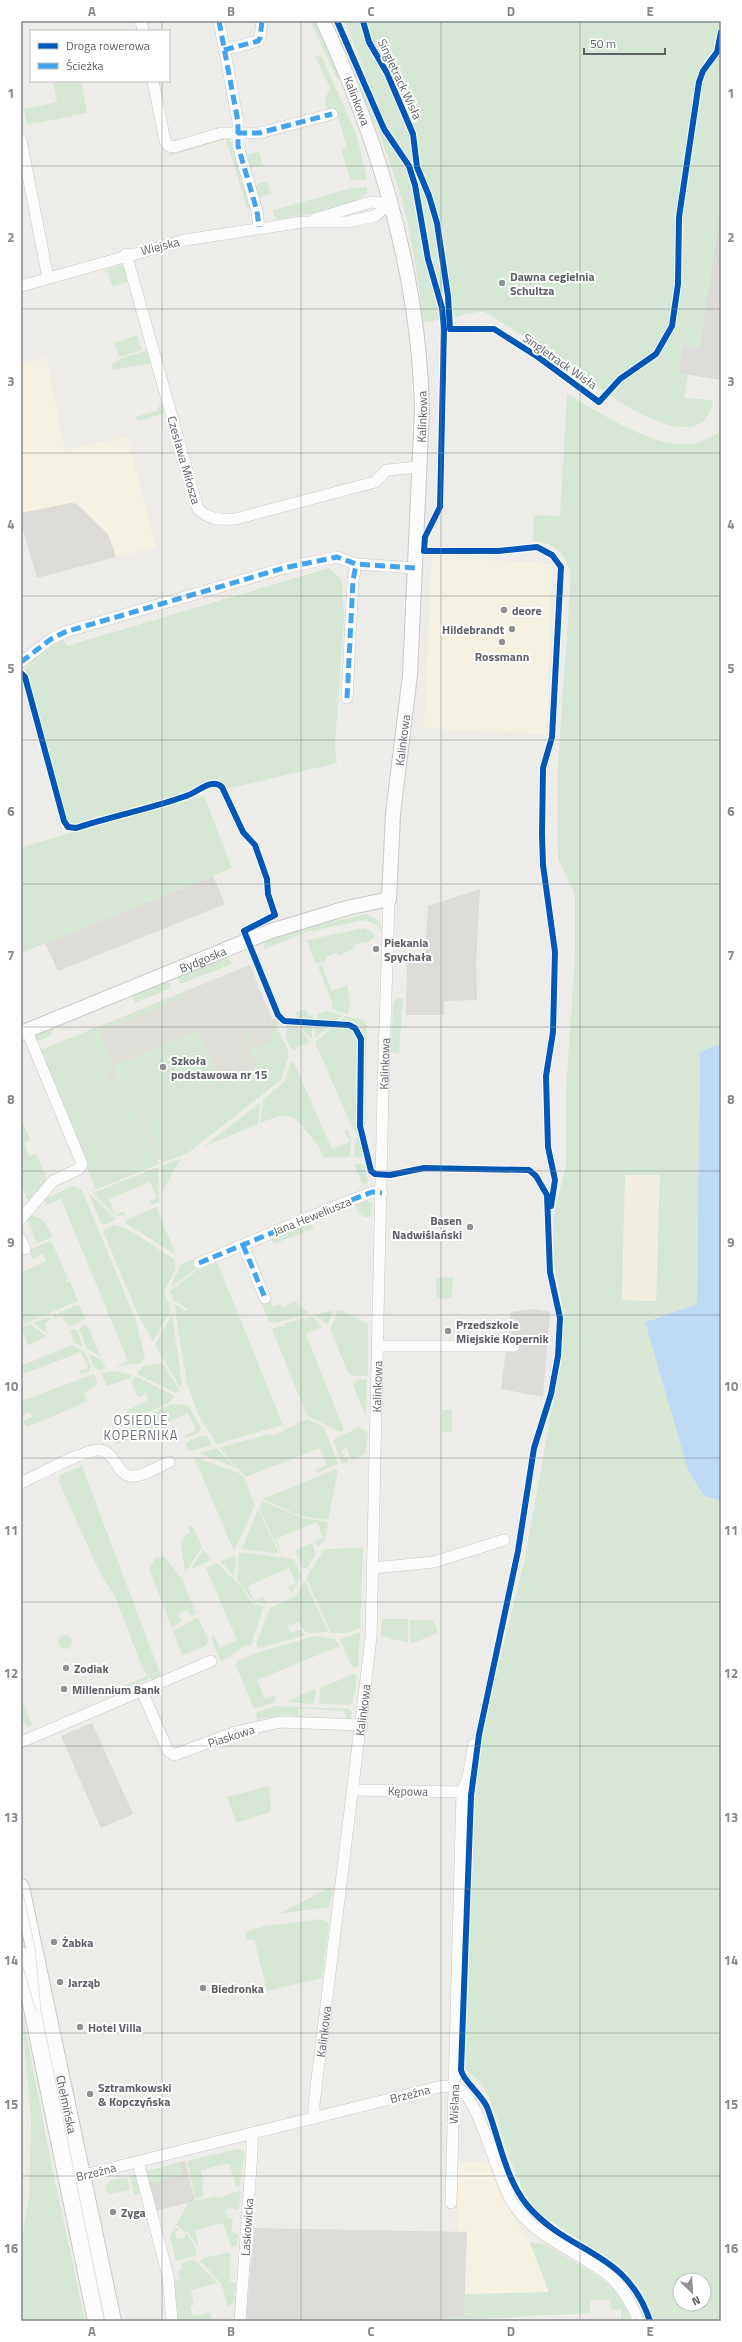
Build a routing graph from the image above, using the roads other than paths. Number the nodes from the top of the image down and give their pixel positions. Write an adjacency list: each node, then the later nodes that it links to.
1 (219, 21): 4 (street)
2 (262, 21): 4 (street)
3 (323, 21): 9 (street, Kalinkowa)
4 (224, 50): 7 (street)
5 (153, 82): 7 (street)
6 (332, 114): 7 (street)
7 (237, 133): 10 (street)
8 (21, 140): 12 (street)
9 (390, 204): 10 (street, Wiejska); 14 (street, Kalinkowa)
10 (259, 228): 11 (street, Wiejska)
11 (126, 254): 12 (street, Wiejska); 14 (street, Czesława Miłosza)
12 (48, 278): 13 (street, Wiejska)
13 (21, 286)
14 (420, 467): 16 (street, Kalinkowa)
15 (356, 564): 16 (street); 17 (street); 18 (street)
16 (415, 568): 19 (street, Kalinkowa)
17 (21, 661)
18 (347, 698)
19 (389, 899): 20 (street, Bydgoska); 21 (street, Kalinkowa)
20 (24, 1032): 22 (street)
21 (382, 1193): 23 (street, Jana Heweliusza); 26 (street, Kalinkowa)
22 (21, 1219)
23 (243, 1245): 24 (street, Jana Heweliusza); 25 (street)
24 (199, 1263)
25 (265, 1298)
26 (379, 1346): 27 (street); 31 (street, Kalinkowa)
27 (514, 1346)
28 (169, 1462): 29 (street)
29 (21, 1483)
30 (504, 1540): 31 (street)
31 (373, 1568): 34 (street, Kalinkowa)
32 (211, 1661): 33 (street)
33 (142, 1691): 34 (street, Piaskowa); 35 (street)
34 (362, 1725): 37 (street, Kalinkowa)
35 (21, 1742)
36 (474, 1744): 38 (street, Wiślana)
37 (354, 1790): 38 (street, Kępowa); 42 (street, Kalinkowa)
38 (462, 1792): 41 (street, Wiślana)
39 (21, 1887): 45 (main road, Chełmińska)
40 (21, 1955): 46 (main road, Chełmińska)
41 (455, 2087): 42 (street, Brzeźna); 47 (street, Wiślana); 52 (street)
42 (314, 2118): 43 (street, Brzeźna)
43 (252, 2134): 44 (street, Brzeźna); 51 (street, Laskowicka)
44 (138, 2162): 45 (street, Brzeźna); 50 (street)
45 (83, 2176): 46 (street, Brzeźna); 49 (main road, Chełmińska)
46 (66, 2180): 48 (main road, Chełmińska)
47 (451, 2203)
48 (96, 2321)
49 (113, 2321)
50 (172, 2321)
51 (240, 2321)
52 (639, 2321)

